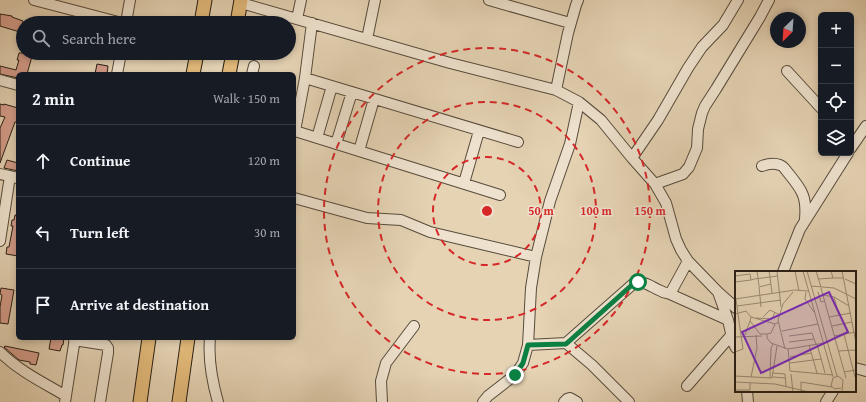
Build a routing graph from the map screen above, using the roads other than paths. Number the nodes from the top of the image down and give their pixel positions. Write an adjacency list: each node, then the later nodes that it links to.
1 (130, 0): 12 (street)
2 (205, 0): 13 (main road)
3 (301, 0): 16 (street)
4 (375, 0): 19 (street)
5 (489, 0): 18 (street)
6 (578, 0): 18 (street)
7 (738, 0): 44 (street)
8 (769, 0): 48 (street)
9 (38, 1): 11 (street)
10 (241, 1): 14 (main road); 15 (street)
11 (95, 16)
12 (127, 16)
13 (202, 16)
14 (238, 16)
15 (288, 16)
16 (297, 19): 17 (street)
17 (312, 23): 19 (street); 27 (street)
18 (570, 23): 31 (street)
19 (367, 39): 31 (street)
20 (120, 60): 24 (street)
21 (196, 60): 25 (main road)
22 (232, 60): 26 (main road)
23 (787, 71): 35 (street)
24 (117, 72)
25 (193, 72)
26 (230, 72)
27 (304, 78): 30 (street); 38 (street)
28 (0, 80): 29 (street)
29 (16, 84)
30 (332, 86): 32 (street); 38 (street)
31 (556, 90): 34 (street)
32 (352, 92): 33 (street); 41 (street)
33 (374, 99): 37 (street); 42 (street)
34 (579, 102): 44 (street); 55 (street)
35 (818, 105)
36 (866, 126): 39 (street)
37 (480, 131): 40 (street); 47 (street)
38 (317, 138): 41 (street)
39 (854, 141)
40 (518, 142)
41 (336, 144): 42 (street)
42 (359, 151): 47 (street)
43 (846, 156): 49 (street)
44 (632, 158): 48 (street)
45 (762, 166): 50 (street)
46 (9, 176): 54 (street)
47 (464, 183): 51 (street)
48 (655, 184): 56 (street)
49 (827, 185): 50 (street); 53 (street)
50 (803, 194): 53 (street)
51 (500, 195)
52 (296, 199): 55 (street)
53 (804, 221): 57 (street)
54 (0, 241)
55 (536, 256): 70 (street)
56 (688, 261): 58 (street); 59 (street)
57 (783, 271)
58 (718, 292): 60 (street); 61 (street)
59 (670, 294): 61 (street); 69 (street)
60 (735, 307)
61 (728, 320): 63 (street)
62 (414, 326): 84 (street)
63 (734, 332): 71 (street); 75 (street)
64 (74, 340): 78 (street)
65 (79, 340): 80 (street)
66 (149, 340): 81 (main road)
67 (188, 340): 82 (main road)
68 (210, 340): 83 (street)
69 (566, 344): 70 (street); 87 (street)
70 (528, 345): 79 (street)
71 (735, 346)
72 (0, 352): 78 (street)
73 (856, 368): 74 (street)
74 (866, 371)
75 (687, 386)
76 (747, 392): 88 (street)
77 (832, 392): 89 (street)
78 (66, 399)
79 (486, 400)
80 (100, 402)
81 (140, 402)
82 (179, 402)
83 (218, 402)
84 (382, 402)
85 (564, 402): 86 (street)
86 (577, 402)
87 (629, 402)
88 (748, 402)
89 (826, 402)

